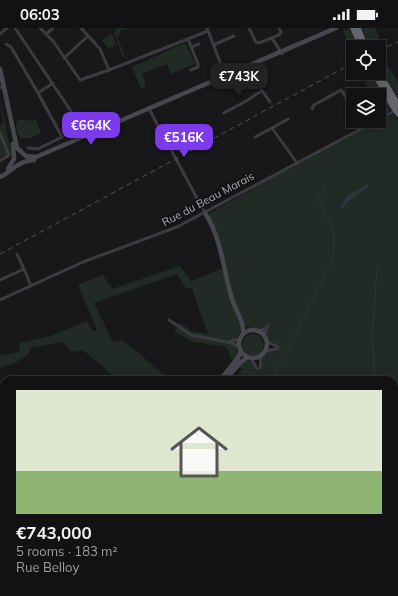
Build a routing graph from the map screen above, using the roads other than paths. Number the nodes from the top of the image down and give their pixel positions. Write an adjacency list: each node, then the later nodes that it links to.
1 (7, 28): 12 (street)
2 (15, 28): 34 (street)
3 (40, 28): 13 (street)
4 (53, 28): 13 (street)
5 (81, 28): 14 (street)
6 (249, 28): 16 (street)
7 (336, 28): 24 (main road)
8 (342, 28): 24 (main road)
9 (355, 28): 18 (highway); 19 (highway)
10 (280, 29): 16 (street)
11 (208, 30): 17 (street); 22 (street)
12 (0, 34)
13 (46, 34): 25 (street)
14 (88, 36): 25 (street); 28 (street)
15 (234, 36): 22 (street)
16 (272, 38): 24 (street)
17 (188, 39): 23 (street); 28 (street)
18 (359, 40)
19 (362, 40)
20 (6, 44): 37 (street)
21 (199, 44): 23 (street)
22 (213, 45): 30 (street)
23 (191, 47): 29 (street)
24 (281, 53): 26 (main road)
25 (64, 58): 28 (street)
26 (249, 67): 30 (main road); 36 (street)
27 (0, 69): 54 (main road)
28 (109, 70)
29 (190, 70)
30 (226, 77): 43 (main road)
31 (379, 80): 40 (highway)
32 (383, 80): 40 (highway)
33 (0, 81): 35 (main road)
34 (53, 83): 37 (street); 51 (street)
35 (1, 88): 55 (main road)
36 (261, 91): 39 (street); 44 (street)
37 (38, 93): 53 (street)
38 (346, 97): 41 (street)
39 (270, 102)
40 (395, 104): 45 (highway, bridge)
41 (312, 109)
42 (398, 109): 46 (street)
43 (149, 110): 51 (main road); 61 (street)
44 (224, 113)
45 (398, 114)
46 (386, 115)
47 (288, 119): 48 (street)
48 (272, 128): 52 (street); 58 (street)
49 (363, 128): 58 (street, Rue du Beau Marais)
50 (0, 133): 57 (street)
51 (88, 137): 56 (main road)
52 (255, 137)
53 (28, 148)
54 (20, 152): 55 (main road); 56 (main road)
55 (14, 157): 59 (main road); 60 (main road)
56 (25, 158): 59 (main road)
57 (0, 161)
58 (297, 163): 61 (street, Rue du Beau Marais)
59 (18, 164): 60 (main road)
60 (0, 175)
61 (204, 213): 65 (street, Rue du Beau Marais); 68 (main road)
62 (17, 254): 63 (street)
63 (24, 269): 64 (street); 65 (street)
64 (0, 280)
65 (31, 286): 66 (street, Rue du Beau Marais)
66 (0, 300)
67 (169, 320): 74 (street)
68 (240, 320): 69 (main road); 71 (main road)
69 (252, 331): 70 (main road); 71 (main road)
70 (258, 332): 73 (main road); 73 (street)
71 (243, 334): 72 (main road)
72 (240, 339): 74 (street); 75 (main road)
73 (265, 339): 76 (main road); 76 (street)
74 (225, 341): 75 (street)
75 (240, 349): 77 (main road); 78 (main road)
76 (263, 353): 77 (main road); 77 (street)
77 (249, 358): 79 (main road)
78 (223, 376)
79 (229, 376)

